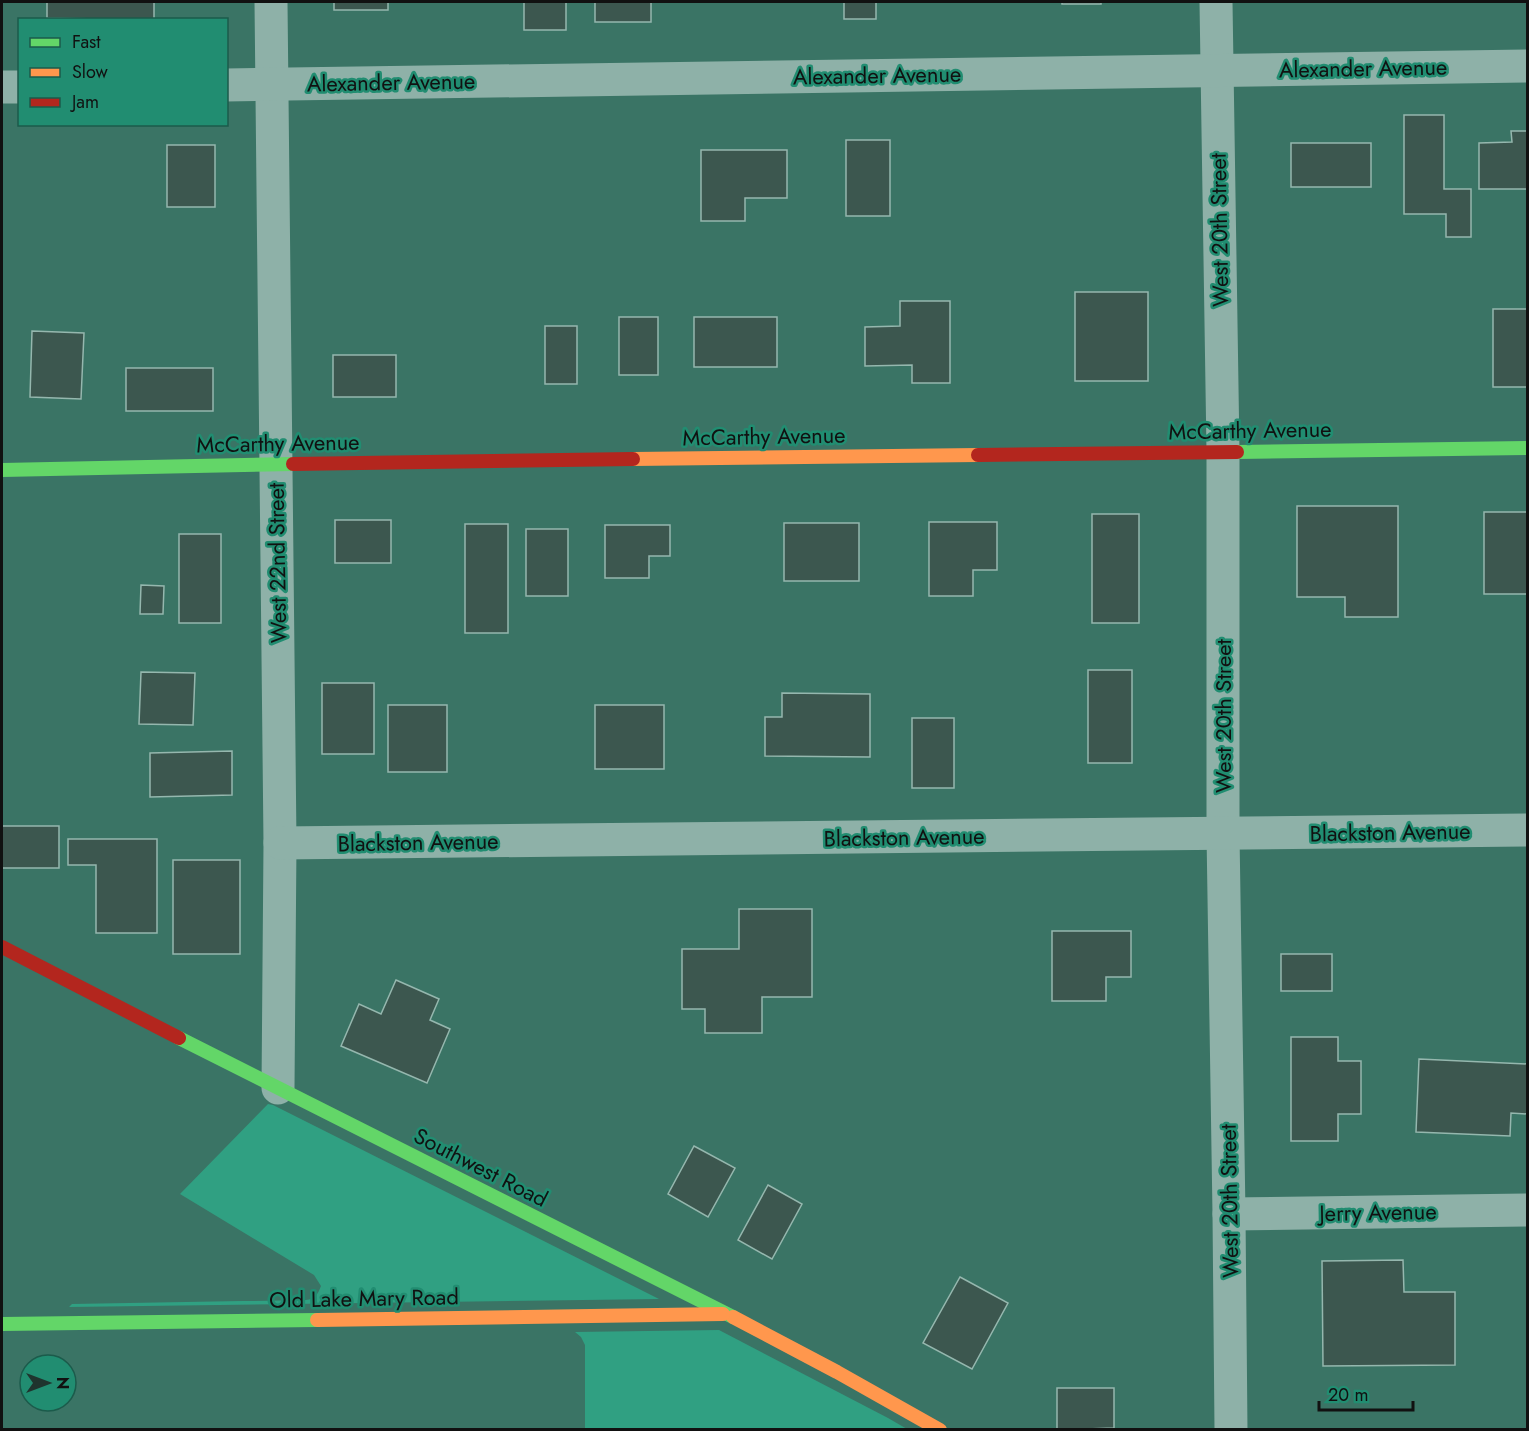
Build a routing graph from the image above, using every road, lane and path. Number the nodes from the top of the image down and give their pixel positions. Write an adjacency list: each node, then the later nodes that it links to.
1 (271, 2): 5 (street, West 22nd Street)
2 (1216, 2): 4 (street, West 20th Street)
3 (1527, 66): 4 (street, Alexander Avenue)
4 (1216, 69): 5 (street, Alexander Avenue); 10 (street, West 20th Street)
5 (272, 84): 6 (street, Alexander Avenue); 11 (street, West 22nd Street)
6 (228, 85)
7 (2, 87): 8 (street)
8 (18, 87)
9 (1527, 448): 10 (street, McCarthy Avenue)
10 (1223, 451): 11 (street, McCarthy Avenue); 14 (street, West 20th Street)
11 (276, 464): 12 (street, McCarthy Avenue); 15 (street, West 22nd Street)
12 (2, 470)
13 (1527, 830): 14 (street, Blackston Avenue)
14 (1223, 834): 15 (street, Blackston Avenue); 19 (street, West 20th Street)
15 (280, 843): 17 (street, West 22nd Street)
16 (2, 947): 17 (street, Southwest Road)
17 (278, 1089): 20 (street, Southwest Road)
18 (1527, 1210): 19 (street, Jerry Avenue)
19 (1229, 1214): 23 (street, West 20th Street)
20 (728, 1314): 21 (street, Old Lake Mary Road); 22 (street, Southwest Road)
21 (2, 1324)
22 (940, 1430)
23 (1231, 1430)

